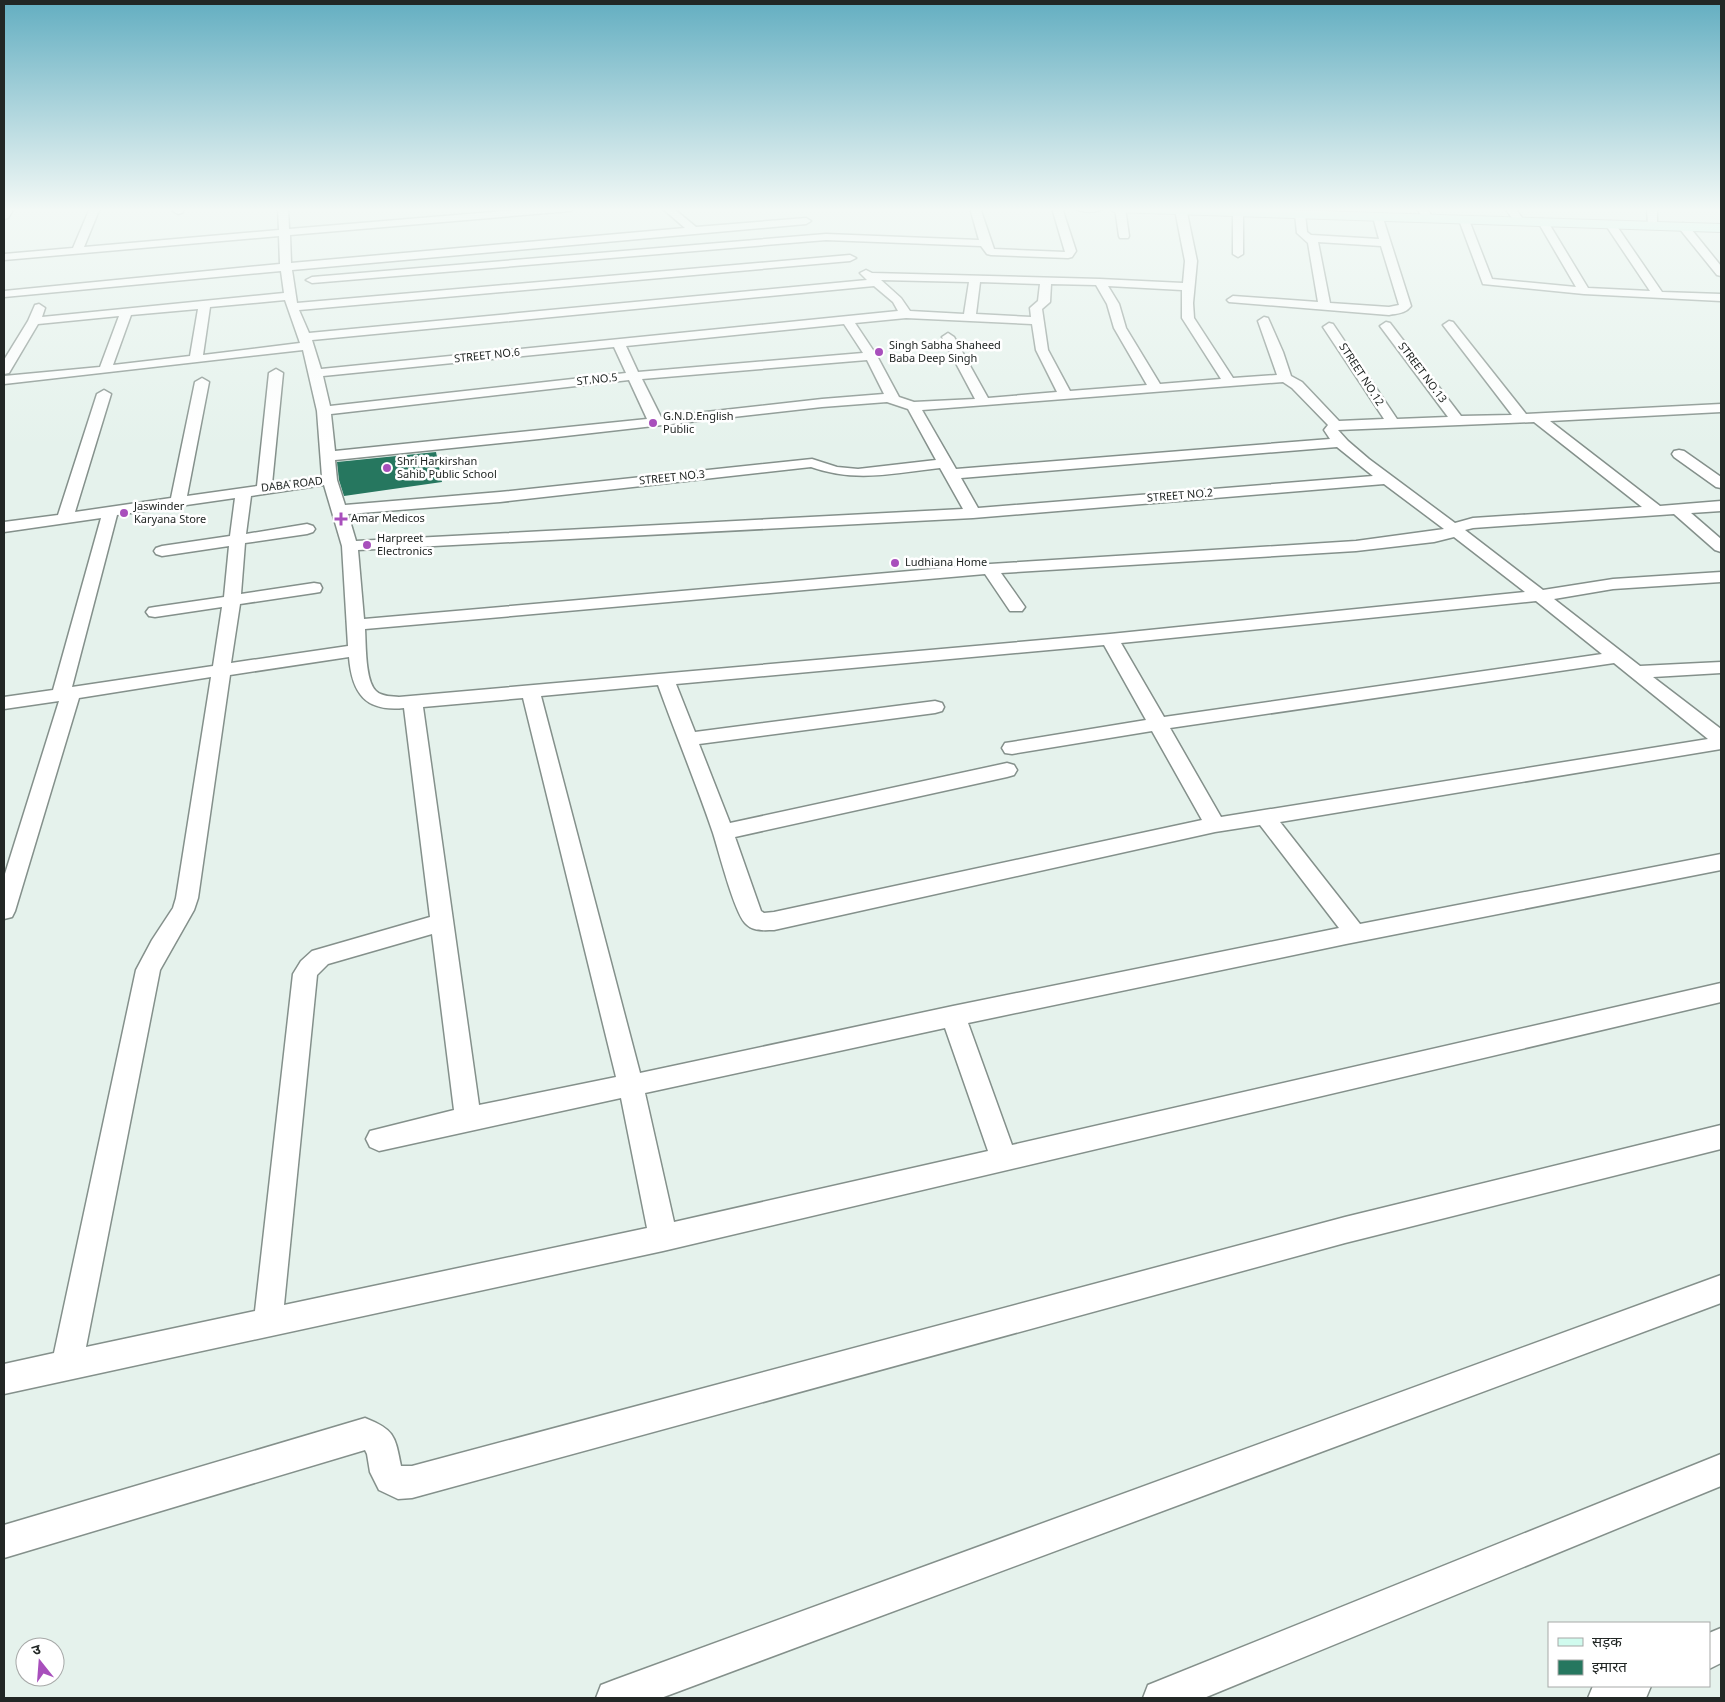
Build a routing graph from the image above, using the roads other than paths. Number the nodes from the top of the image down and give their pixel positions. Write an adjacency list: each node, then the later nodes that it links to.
1 (75, 287): 16 (street)
2 (288, 287): 20 (street, DABA ROAD)
3 (476, 287): 20 (street)
4 (797, 287): 35 (street)
5 (883, 287): 25 (street)
6 (974, 287): 26 (street)
7 (1045, 287): 29 (street)
8 (1103, 287): 48 (street)
9 (1188, 287): 47 (street)
10 (1322, 287): 23 (street)
11 (1399, 287): 23 (street)
12 (1538, 287): 15 (street)
13 (1582, 287): 15 (street)
14 (1653, 287): 17 (street)
15 (1584, 291): 17 (street)
16 (4, 294)
17 (1658, 295): 18 (street)
18 (1721, 298)
19 (1233, 300): 23 (street)
20 (291, 302): 22 (street); 35 (street, DABA ROAD)
21 (41, 303): 28 (street)
22 (205, 304): 24 (street); 38 (street)
23 (1326, 306)
24 (127, 312): 28 (street); 40 (street)
25 (906, 314): 26 (street, STREET NO.6); 27 (street, STREET NO.6)
26 (970, 317): 29 (street, STREET NO.6)
27 (847, 320): 36 (street, STREET NO.6); 37 (street)
28 (34, 321): 39 (street)
29 (1037, 321): 50 (street)
30 (1264, 321): 44 (street)
31 (1449, 325): 56 (street)
32 (1386, 326): 57 (street, STREET NO.13)
33 (1329, 327): 59 (street, STREET NO.12)
34 (948, 338): 52 (street)
35 (306, 342): 38 (street); 42 (street, DABA ROAD)
36 (618, 343): 42 (street, STREET NO.6); 43 (street)
37 (871, 356): 43 (street, ST.NO.5); 51 (street)
38 (196, 359): 40 (street)
39 (4, 370)
40 (105, 370): 45 (street)
41 (276, 373): 68 (street)
42 (316, 373): 55 (street, DABA ROAD)
43 (633, 376): 55 (street, ST.NO.5); 58 (street)
44 (1285, 378): 47 (street); 60 (street)
45 (4, 380)
46 (202, 382): 69 (street)
47 (1229, 382): 48 (street)
48 (1156, 389): 50 (street)
49 (104, 394): 76 (street)
50 (1065, 395): 52 (street)
51 (893, 398): 53 (street); 58 (street)
52 (984, 402): 53 (street)
53 (912, 406): 64 (street)
54 (1721, 408): 56 (street)
55 (324, 410): 63 (street, DABA ROAD)
56 (1530, 418): 57 (street); 73 (street)
57 (1457, 420): 59 (street)
58 (656, 422): 63 (street)
59 (1392, 423): 60 (street)
60 (1335, 425): 61 (street)
61 (1340, 442): 64 (street, STREET NO.3); 65 (street)
62 (1679, 454): 67 (street)
63 (328, 456): 66 (street, DABA ROAD)
64 (948, 468): 71 (street, STREET NO.3); 75 (street)
65 (1387, 479): 75 (street, STREET NO.2); 79 (street)
66 (330, 480): 68 (street, DABA ROAD); 71 (street)
67 (1721, 484)
68 (254, 490): 69 (street, DABA ROAD); 80 (street)
69 (178, 501): 74 (street, DABA ROAD)
70 (1721, 506): 72 (street)
71 (339, 510): 81 (street)
72 (1679, 510): 73 (street); 82 (street)
73 (1656, 511): 79 (street)
74 (110, 512): 76 (street, DABA ROAD); 100 (street)
75 (973, 513): 81 (street, STREET NO.2)
76 (65, 518): 77 (street, DABA ROAD)
77 (4, 527)
78 (308, 530): 80 (street)
79 (1455, 530): 84 (street); 87 (street)
80 (237, 540): 83 (street); 88 (street)
81 (350, 546): 91 (street)
82 (1721, 547)
83 (162, 551)
84 (990, 569): 89 (street); 91 (street)
85 (1721, 578): 87 (street)
86 (314, 588): 88 (street)
87 (1540, 596): 92 (street); 94 (street)
88 (232, 600): 90 (street); 96 (street)
89 (1016, 607)
90 (155, 612)
91 (356, 625): 93 (street)
92 (1110, 639): 98 (street); 104 (street)
93 (357, 650): 96 (street); 101 (street)
94 (1619, 657): 97 (street); 104 (street)
95 (1721, 666): 97 (street)
96 (221, 672): 100 (street); 127 (street)
97 (1636, 672): 105 (street)
98 (665, 679): 99 (street); 106 (street)
99 (531, 692): 101 (street); 119 (street)
100 (66, 694): 102 (street); 114 (street)
101 (413, 702): 115 (street)
102 (4, 703)
103 (935, 707): 106 (street)
104 (1158, 724): 108 (street); 111 (street)
105 (1721, 738)
106 (687, 739): 112 (street)
107 (1721, 743): 110 (street)
108 (1012, 748)
109 (1006, 770): 112 (street)
110 (1265, 817): 111 (street); 116 (street)
111 (1216, 825): 112 (street)
112 (723, 832)
113 (1721, 862): 116 (street)
114 (4, 911)
115 (441, 923): 120 (street); 126 (street)
116 (1355, 934): 118 (street)
117 (1721, 993): 123 (street)
118 (953, 1016): 119 (street); 123 (street)
119 (631, 1086): 120 (street); 124 (street)
120 (468, 1117): 122 (street)
121 (1721, 1137): 130 (street)
122 (379, 1139)
123 (1004, 1159): 124 (street)
124 (662, 1238): 126 (street)
125 (1721, 1288): 132 (street)
126 (268, 1322): 127 (street)
127 (67, 1364): 128 (street)
128 (4, 1379)
129 (1721, 1470): 133 (street)
130 (4, 1542)
131 (1631, 1687): 134 (street)
132 (614, 1698)
133 (1160, 1698)
134 (1606, 1698)

